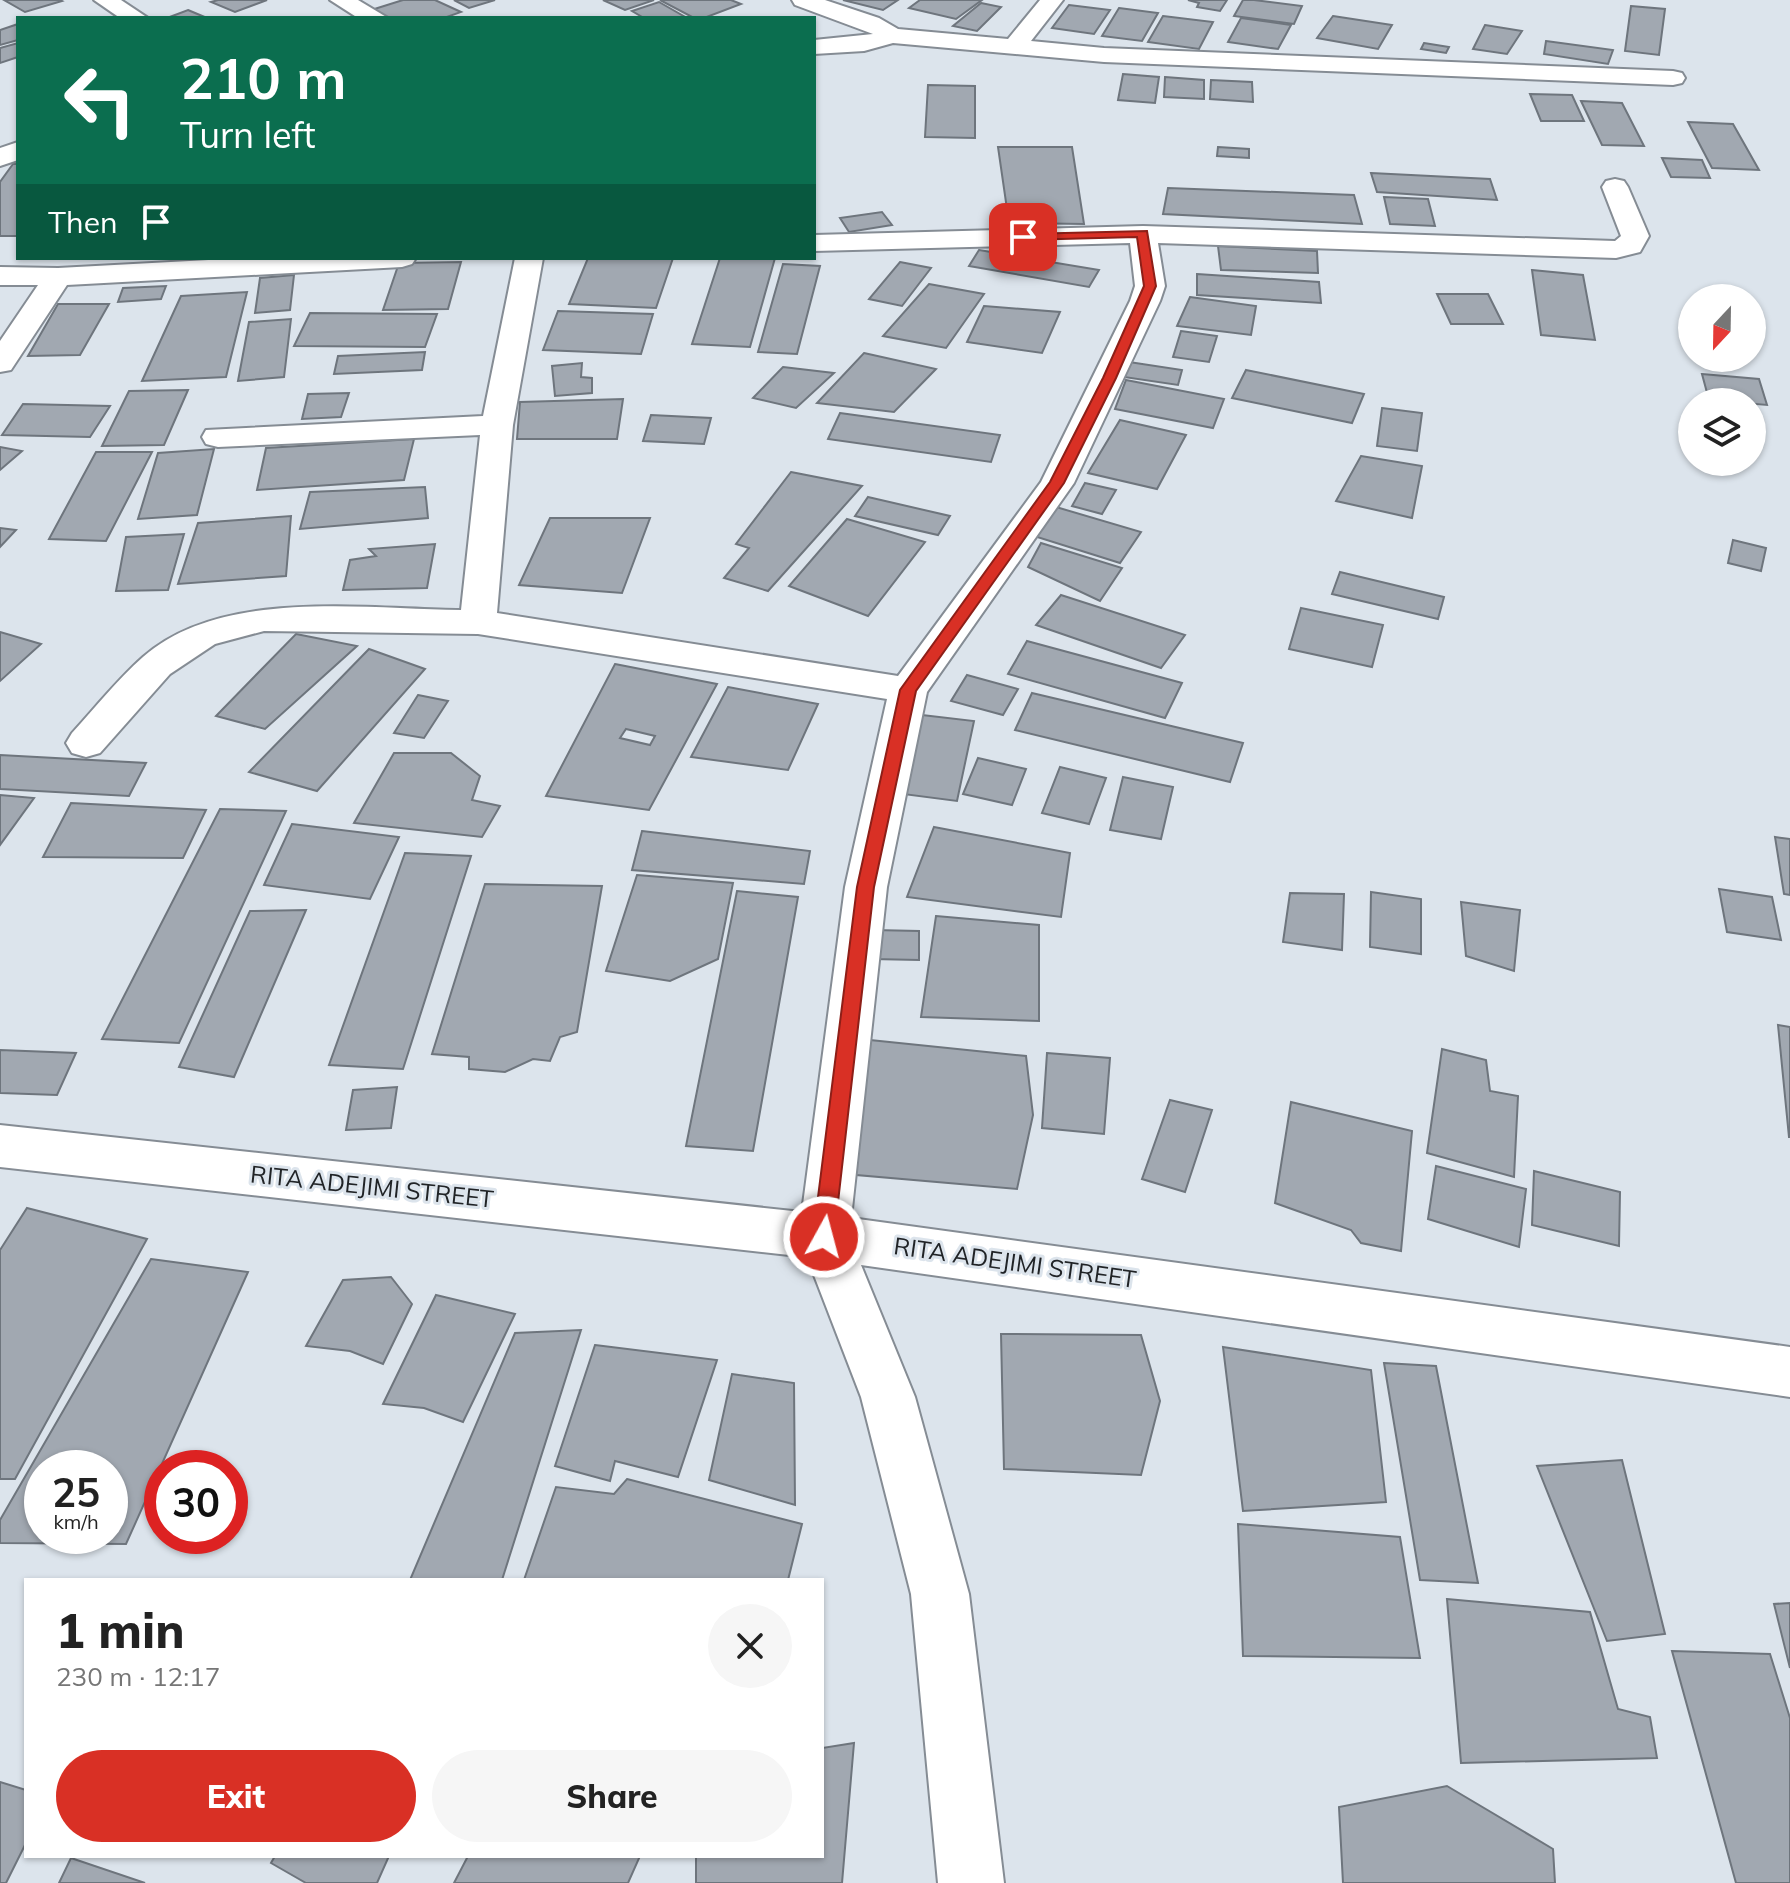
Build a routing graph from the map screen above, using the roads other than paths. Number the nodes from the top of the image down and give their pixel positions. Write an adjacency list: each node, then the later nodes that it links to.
1 (105, 0): 5 (street)
2 (341, 0): 6 (street)
3 (803, 0): 7 (street)
4 (1052, 0): 8 (street)
5 (133, 16)
6 (372, 16)
7 (892, 36): 8 (street); 9 (street)
8 (1015, 46): 10 (street)
9 (816, 47)
10 (1673, 78)
11 (1615, 187): 12 (street)
12 (1143, 234): 13 (street); 22 (street)
13 (816, 243)
14 (366, 260): 17 (street)
15 (529, 260): 19 (street)
16 (0, 276): 17 (street)
17 (58, 277): 18 (street)
18 (0, 363)
19 (497, 425): 20 (street); 21 (street)
20 (218, 437)
21 (478, 622): 22 (street); 23 (street)
22 (908, 690): 25 (street)
23 (86, 743)
24 (0, 1146): 25 (street, RITA ADEJIMI STREET)
25 (824, 1237): 26 (street, RITA ADEJIMI STREET); 27 (street)
26 (1790, 1372)
27 (971, 1883)

